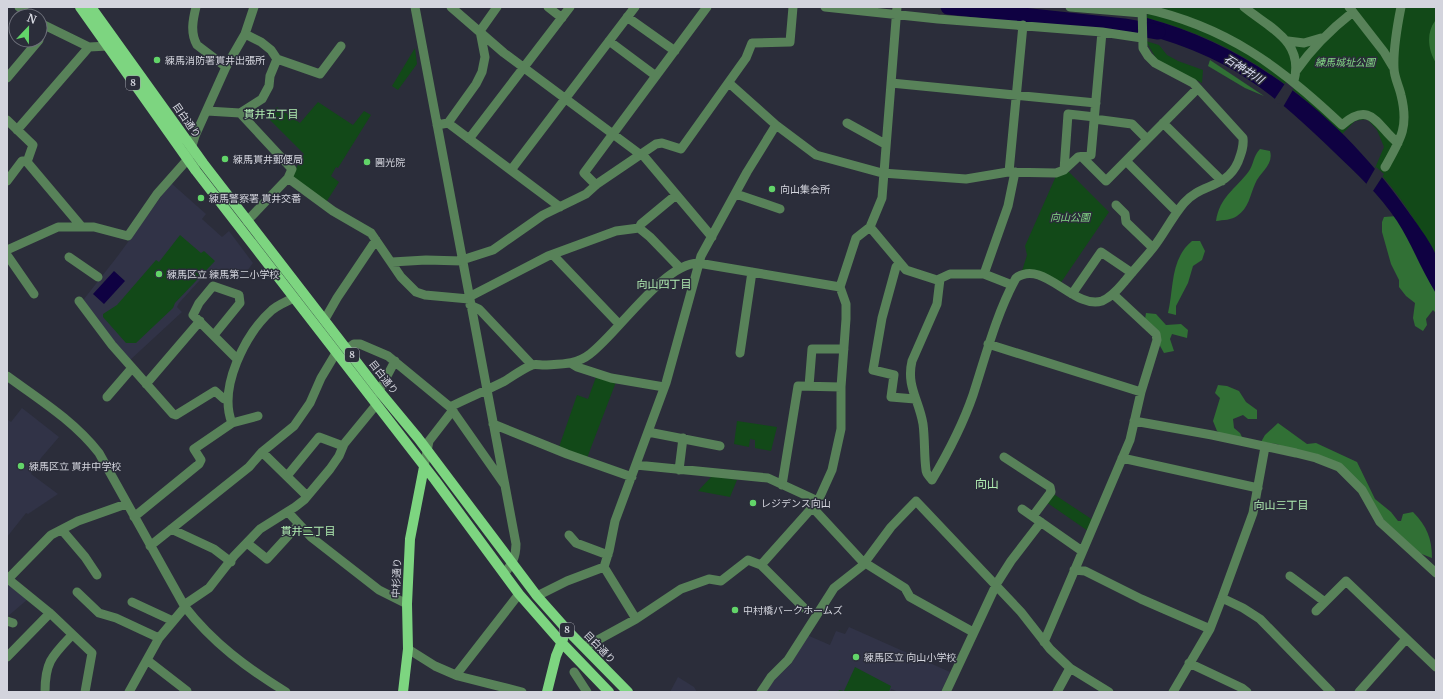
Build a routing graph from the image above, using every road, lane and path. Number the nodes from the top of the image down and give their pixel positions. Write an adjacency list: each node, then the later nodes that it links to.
1 (80, 7): 31 (main road, 8)
2 (91, 7): 64 (main road, 目白通り / 8)
3 (196, 7): 37 (street)
4 (254, 7): 26 (street)
5 (415, 7): 56 (street)
6 (451, 7): 24 (street)
7 (497, 7): 24 (street)
8 (548, 7): 21 (street)
9 (570, 7): 21 (street)
10 (635, 7): 20 (street)
11 (707, 7): 35 (street)
12 (793, 7): 43 (street)
13 (824, 7): 19 (street)
14 (1070, 7): 17 (street)
15 (1244, 7): 30 (street)
16 (1401, 7): 39 (street)
17 (1146, 9): 27 (street); 42 (street)
18 (1351, 10): 28 (street); 39 (street)
19 (897, 11): 22 (street); 44 (street)
20 (627, 17): 29 (street); 35 (street)
21 (562, 18): 38 (street)
22 (1023, 25): 25 (street); 46 (street)
23 (49, 28): 33 (street)
24 (480, 32): 38 (street); 53 (street)
25 (1102, 32): 27 (street); 48 (street)
26 (244, 34): 36 (street); 37 (street)
27 (1142, 38): 45 (street)
28 (1322, 38): 30 (street); 42 (street)
29 (608, 41): 41 (street); 47 (street)
30 (1288, 41): 42 (street)
31 (108, 46): 33 (street); 67 (main road, 8)
32 (341, 46): 36 (street)
33 (89, 47): 58 (street)
34 (31, 48): 40 (street)
35 (675, 51): 41 (street)
36 (277, 59): 50 (street)
37 (226, 67): 49 (street)
38 (524, 67): 47 (street); 60 (street)
39 (1394, 68): 62 (street)
40 (8, 75)
41 (656, 76): 59 (street)
42 (1295, 76): 62 (street)
43 (729, 82): 57 (street); 65 (street)
44 (890, 83): 46 (street); 63 (street)
45 (1197, 89): 55 (street); 77 (street)
46 (1017, 94): 48 (street); 73 (street)
47 (565, 99): 59 (street); 71 (street)
48 (1096, 103): 51 (street)
49 (207, 111): 50 (street); 64 (street)
50 (240, 113): 75 (street)
51 (1095, 118): 61 (street); 66 (street); 72 (street)
52 (7, 120): 58 (street)
53 (448, 123): 56 (street); 60 (street)
54 (847, 123): 63 (street)
55 (1163, 123): 61 (street); 77 (street)
56 (437, 125): 96 (street)
57 (776, 125): 74 (street); 80 (street)
58 (17, 130): 68 (street)
59 (613, 134): 65 (street); 78 (street)
60 (469, 139): 71 (street)
61 (1147, 139): 69 (street)
62 (1398, 143): 70 (street)
63 (885, 144): 74 (street)
64 (192, 147): 67 (street); 85 (main road, 目白通り / 8)
65 (642, 155): 78 (street); 79 (street)
66 (1082, 156): 69 (street); 72 (street)
67 (188, 159): 86 (street); 111 (main road, 8)
68 (27, 161): 76 (street); 86 (street)
69 (1126, 161): 84 (street)
70 (1385, 167)
71 (511, 170): 82 (street)
72 (1064, 170): 73 (street)
73 (1012, 172): 74 (street); 103 (street)
74 (882, 173): 87 (street)
75 (288, 178): 85 (street); 90 (street)
76 (7, 181)
77 (1222, 181): 84 (street)
78 (596, 185): 82 (street)
79 (676, 194): 88 (street); 89 (street)
80 (736, 194): 83 (street); 89 (street)
81 (1116, 205): 91 (street)
82 (560, 208): 96 (street)
83 (780, 209)
84 (1177, 212): 91 (street)
85 (248, 221): 114 (main road, 目白通り / 8)
86 (81, 226): 92 (street)
87 (870, 227): 99 (street); 107 (street)
88 (639, 228): 94 (street); 100 (street)
89 (712, 237): 98 (street)
90 (376, 240): 97 (street); 114 (street)
91 (1153, 248): 102 (street)
92 (7, 250)
93 (7, 255): 108 (street)
94 (553, 255): 112 (street); 116 (street)
95 (69, 257): 104 (street)
96 (462, 260): 97 (street); 112 (street)
97 (392, 262): 112 (street)
98 (698, 263): 100 (street); 101 (street); 131 (street)
99 (900, 263): 105 (street); 138 (street)
100 (680, 268): 116 (street)
101 (752, 272): 107 (street); 122 (street)
102 (1132, 273): 109 (street); 110 (street)
103 (984, 274): 105 (street); 106 (street)
104 (98, 277)
105 (940, 279): 138 (street)
106 (1012, 285): 109 (street); 118 (street)
107 (840, 287): 120 (street)
108 (34, 294)
109 (1072, 294): 110 (street)
110 (1113, 294): 135 (street)
111 (294, 298): 121 (main road, 8); 123 (street)
112 (469, 300): 126 (street); 133 (street)
113 (79, 301): 127 (street)
114 (325, 320): 119 (main road, 目白通り / 8)
115 (200, 321): 117 (street); 117 (street); 129 (street)
116 (619, 324): 125 (street)
117 (214, 335): 123 (street)
118 (988, 344): 135 (street); 138 (street)
119 (347, 349): 124 (street); 134 (main road, 目白通り / 8)
120 (844, 349): 130 (street); 132 (street)
121 (336, 353): 139 (main road, 8); 151 (street)
122 (740, 353)
123 (237, 358): 137 (street)
124 (395, 361): 134 (street); 140 (street)
125 (572, 364): 126 (street); 131 (street)
126 (532, 365): 133 (street)
127 (132, 368): 129 (street); 136 (street)
128 (7, 376): 163 (street)
129 (146, 384): 137 (street)
130 (808, 386): 132 (street); 159 (street)
131 (664, 387): 145 (street)
132 (841, 387): 164 (street)
133 (486, 389): 140 (street); 144 (street)
134 (379, 391): 150 (main road, 目白通り / 8)
135 (1141, 392): 142 (street)
136 (108, 396)
137 (228, 399): 143 (street)
138 (915, 400)
139 (376, 405): 147 (street); 155 (main road, 8)
140 (452, 408): 150 (street); 160 (street)
141 (258, 416): 143 (street)
142 (1134, 421): 149 (street); 153 (street)
143 (232, 423): 168 (street)
144 (493, 424): 158 (street); 160 (street)
145 (648, 432): 146 (street); 154 (street)
146 (683, 438): 148 (street); 156 (street)
147 (343, 446): 157 (street); 162 (street)
148 (720, 446)
149 (1265, 447): 161 (street); 184 (street)
150 (427, 451): 155 (street); 180 (main road, 目白通り / 8)
151 (262, 452): 157 (street); 171 (street)
152 (1004, 458): 167 (street)
153 (1122, 458): 161 (street); 176 (street)
154 (636, 465): 156 (street); 158 (street)
155 (424, 467): 185 (main road, 8); 195 (main road, 中杉通り)
156 (679, 470): 159 (street)
157 (287, 476): 162 (street)
158 (632, 477): 177 (street)
159 (782, 485): 164 (street)
160 (506, 486): 180 (street)
161 (1258, 488): 192 (street)
162 (307, 496): 166 (street)
163 (126, 504): 168 (street); 172 (street)
164 (815, 504): 179 (street); 181 (street)
165 (1022, 509): 167 (street)
166 (288, 512): 170 (street); 174 (street)
167 (1033, 516): 169 (street)
168 (134, 517): 175 (street)
169 (1041, 522): 176 (street); 188 (street)
170 (299, 524): 174 (street); 195 (street)
171 (172, 529): 175 (street); 178 (street)
172 (62, 530): 186 (street); 199 (street)
173 (569, 535): 177 (street)
174 (247, 543): 178 (street)
175 (150, 546): 196 (street)
176 (1082, 551): 183 (street)
177 (608, 555): 182 (street)
178 (231, 562): 196 (street)
179 (864, 562): 188 (street); 204 (street); 231 (street)
180 (512, 563): 185 (street); 191 (main road, 目白通り / 8)
181 (761, 565): 197 (street); 200 (street)
182 (604, 567): 191 (street); 200 (street)
183 (1074, 570): 202 (street); 209 (street)
184 (1436, 573)
185 (504, 574): 190 (main road, 8)
186 (97, 575)
187 (1290, 576): 194 (street)
188 (995, 586): 204 (street); 209 (street)
189 (77, 592): 206 (street)
190 (519, 594): 208 (main road, 8); 218 (street)
191 (537, 596): 203 (main road, 目白通り / 8)
192 (1222, 598): 202 (street); 237 (street)
193 (132, 602): 201 (street)
194 (1325, 602): 198 (street); 207 (street)
195 (407, 604): 211 (main road, 中杉通り)
196 (185, 606): 201 (street); 224 (street)
197 (804, 608)
198 (1316, 612)
199 (50, 613): 205 (street); 212 (street)
200 (636, 619): 210 (street)
201 (173, 621): 206 (street)
202 (1210, 629): 214 (street)
203 (569, 632): 208 (main road, 8); 210 (main road, 目白通り / 8)
204 (973, 632): 232 (street)
205 (72, 635): 220 (street); 221 (street)
206 (159, 638): 213 (street)
207 (1406, 639): 215 (street); 238 (street)
208 (561, 642): 227 (main road, 8); 229 (main road, 8)
209 (1044, 642): 216 (street)
210 (585, 647): 230 (main road, 目白通り / 8)
211 (408, 649): 218 (street); 225 (main road, 中杉通り)
212 (7, 657)
213 (147, 660): 222 (street); 223 (street)
214 (1189, 663): 235 (street); 236 (street)
215 (1436, 667)
216 (1070, 668): 233 (street); 234 (street)
217 (574, 672): 228 (street)
218 (456, 675): 219 (street)
219 (502, 690): 226 (street)
220 (44, 692)
221 (85, 692)
222 (129, 692)
223 (186, 692)
224 (286, 692)
225 (402, 692)
226 (522, 692)
227 (547, 692)
228 (586, 692)
229 (609, 692)
230 (628, 692)
231 (761, 692)
232 (946, 692)
233 (1058, 692)
234 (1108, 692)
235 (1173, 692)
236 (1247, 692)
237 (1331, 692)
238 (1360, 692)

